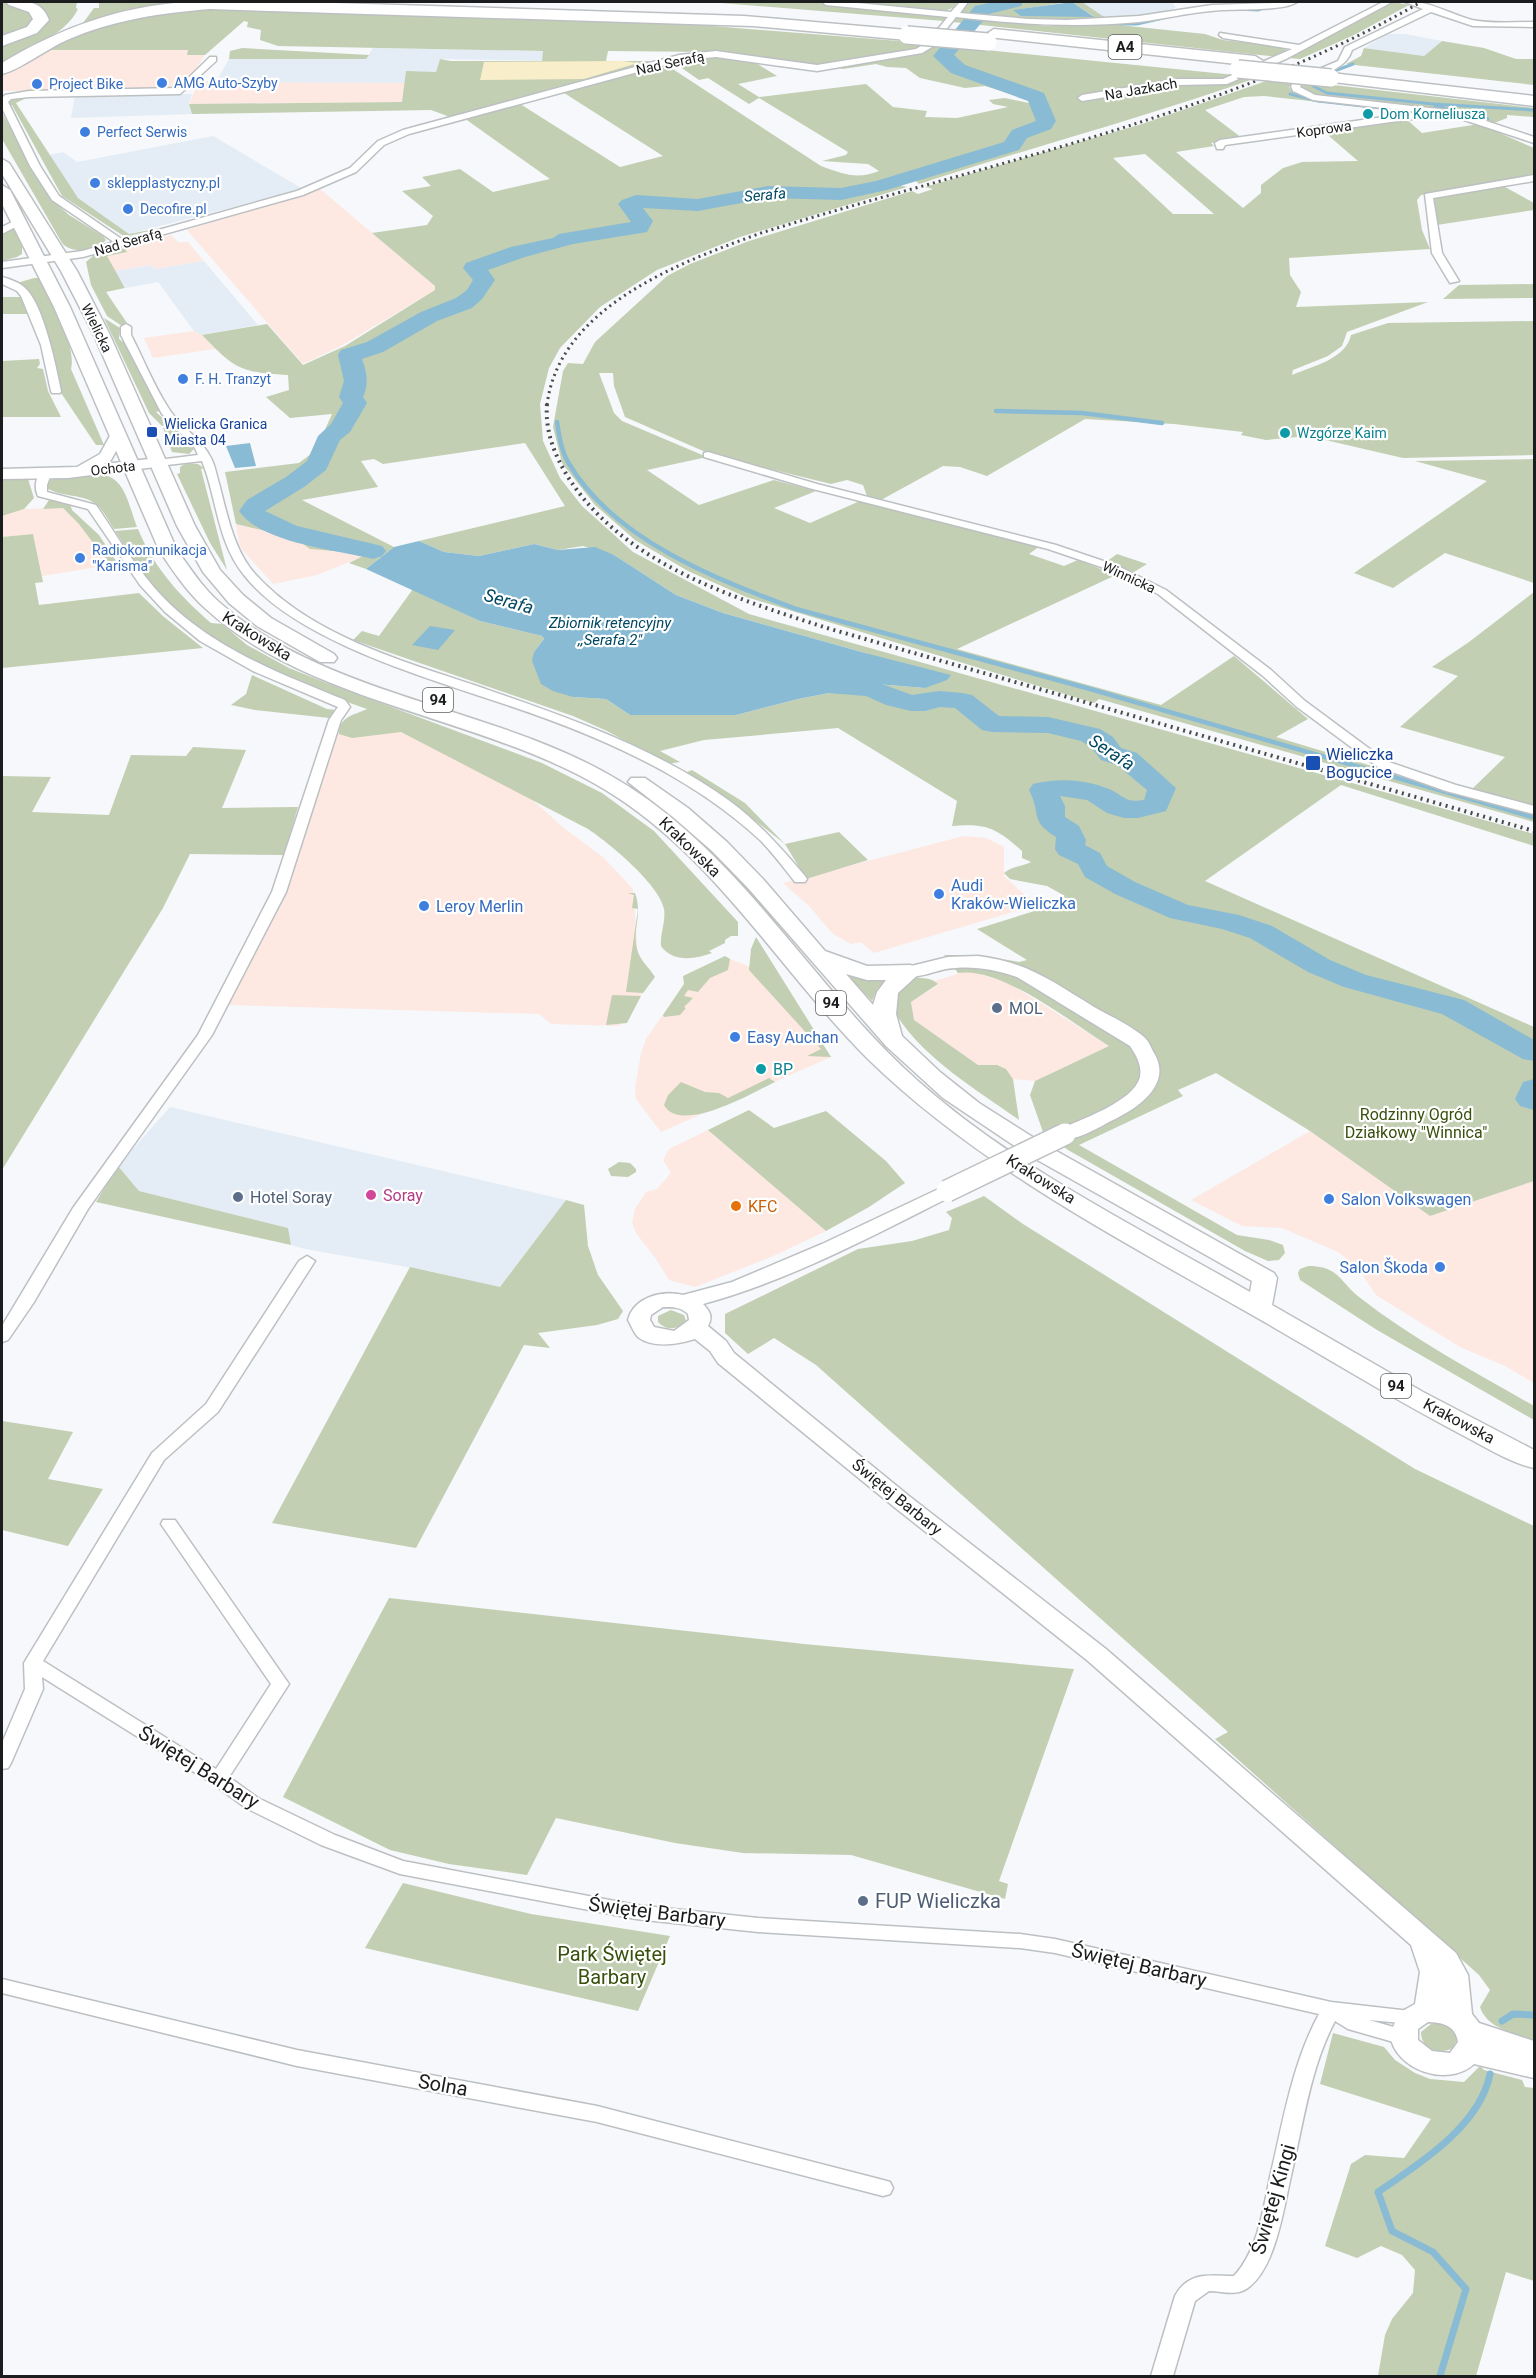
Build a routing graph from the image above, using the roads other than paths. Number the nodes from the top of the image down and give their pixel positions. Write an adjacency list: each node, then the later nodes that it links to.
1 (14, 2): 18 (highway)
2 (468, 2): 12 (highway, A4)
3 (601, 2): 14 (highway, A4)
4 (826, 2): 11 (street)
5 (964, 2): 11 (street, Nad Serafą)
6 (1293, 2): 11 (street)
7 (1388, 2): 19 (street, Na Jazkach)
8 (1409, 2): 9 (street)
9 (1433, 8): 13 (street); 25 (street)
10 (82, 13): 16 (highway)
11 (958, 15): 33 (street, Nad Serafą)
12 (760, 22): 14 (highway, A4); 16 (highway)
13 (1534, 25)
14 (910, 31): 17 (highway, A4, bridge)
15 (1223, 35): 19 (street)
16 (54, 38): 21 (highway)
17 (991, 38): 22 (highway, A4); 24 (highway, A4, bridge)
18 (2, 41)
19 (1301, 48): 23 (street, Na Jazkach)
20 (213, 59): 33 (street)
21 (2, 69)
22 (1534, 92)
23 (1082, 98)
24 (1534, 101)
25 (1431, 110): 26 (street); 27 (street, Koprowa)
26 (1534, 140)
27 (1220, 147)
28 (2, 163): 34 (main road, Wielicka / 94)
29 (1534, 178): 38 (street)
30 (2, 190): 31 (main road, Wielicka / 94)
31 (18, 222): 32 (street); 35 (main road, Wielicka / 94)
32 (2, 231)
33 (121, 243): 34 (street, Nad Serafą)
34 (62, 257): 35 (street, Nad Serafą); 44 (main road, Wielicka / 94)
35 (39, 261): 36 (street, Nad Serafą); 41 (main road, Wielicka / 94)
36 (2, 265)
37 (2, 280): 40 (street)
38 (1454, 281)
39 (126, 327): 43 (street)
40 (56, 391)
41 (117, 435): 45 (main road, Krakowska / 94); 46 (street, Ochota)
42 (708, 455): 50 (street, Winnicka)
43 (205, 457): 44 (street); 51 (street)
44 (158, 463): 45 (street, Ochota); 49 (main road, Wielicka / 94)
45 (130, 466): 46 (street, Ochota); 56 (main road, Krakowska / 94)
46 (68, 473): 48 (street, Ochota)
47 (2, 474): 48 (street, Ochota)
48 (45, 474): 57 (street)
49 (176, 501): 52 (main road, Krakowska / 94)
50 (1534, 810)
51 (800, 879)
52 (813, 950): 53 (main road); 54 (main road, Krakowska / 94)
53 (910, 972): 54 (main road); 63 (street, Świętej Barbary, bridge)
54 (892, 1040): 56 (main road, Krakowska / 94)
55 (307, 1262): 60 (street)
56 (1259, 1307): 58 (main road, Krakowska / 94)
57 (2, 1337)
58 (1534, 1460)
59 (169, 1524): 62 (street)
60 (33, 1663): 61 (street); 62 (street, Świętej Barbary)
61 (2, 1763)
62 (219, 1779): 65 (street, Świętej Barbary)
63 (1423, 1940): 66 (street, Świętej Barbary); 67 (street, Świętej Barbary)
64 (2, 1986): 70 (street, Solna)
65 (1331, 2009): 66 (street, Świętej Barbary); 71 (street, Świętej Kingi)
66 (1414, 2022): 67 (street); 67 (street)
67 (1466, 2034): 68 (street); 69 (street)
68 (1534, 2052)
69 (1534, 2067)
70 (883, 2188)
71 (1162, 2376)

